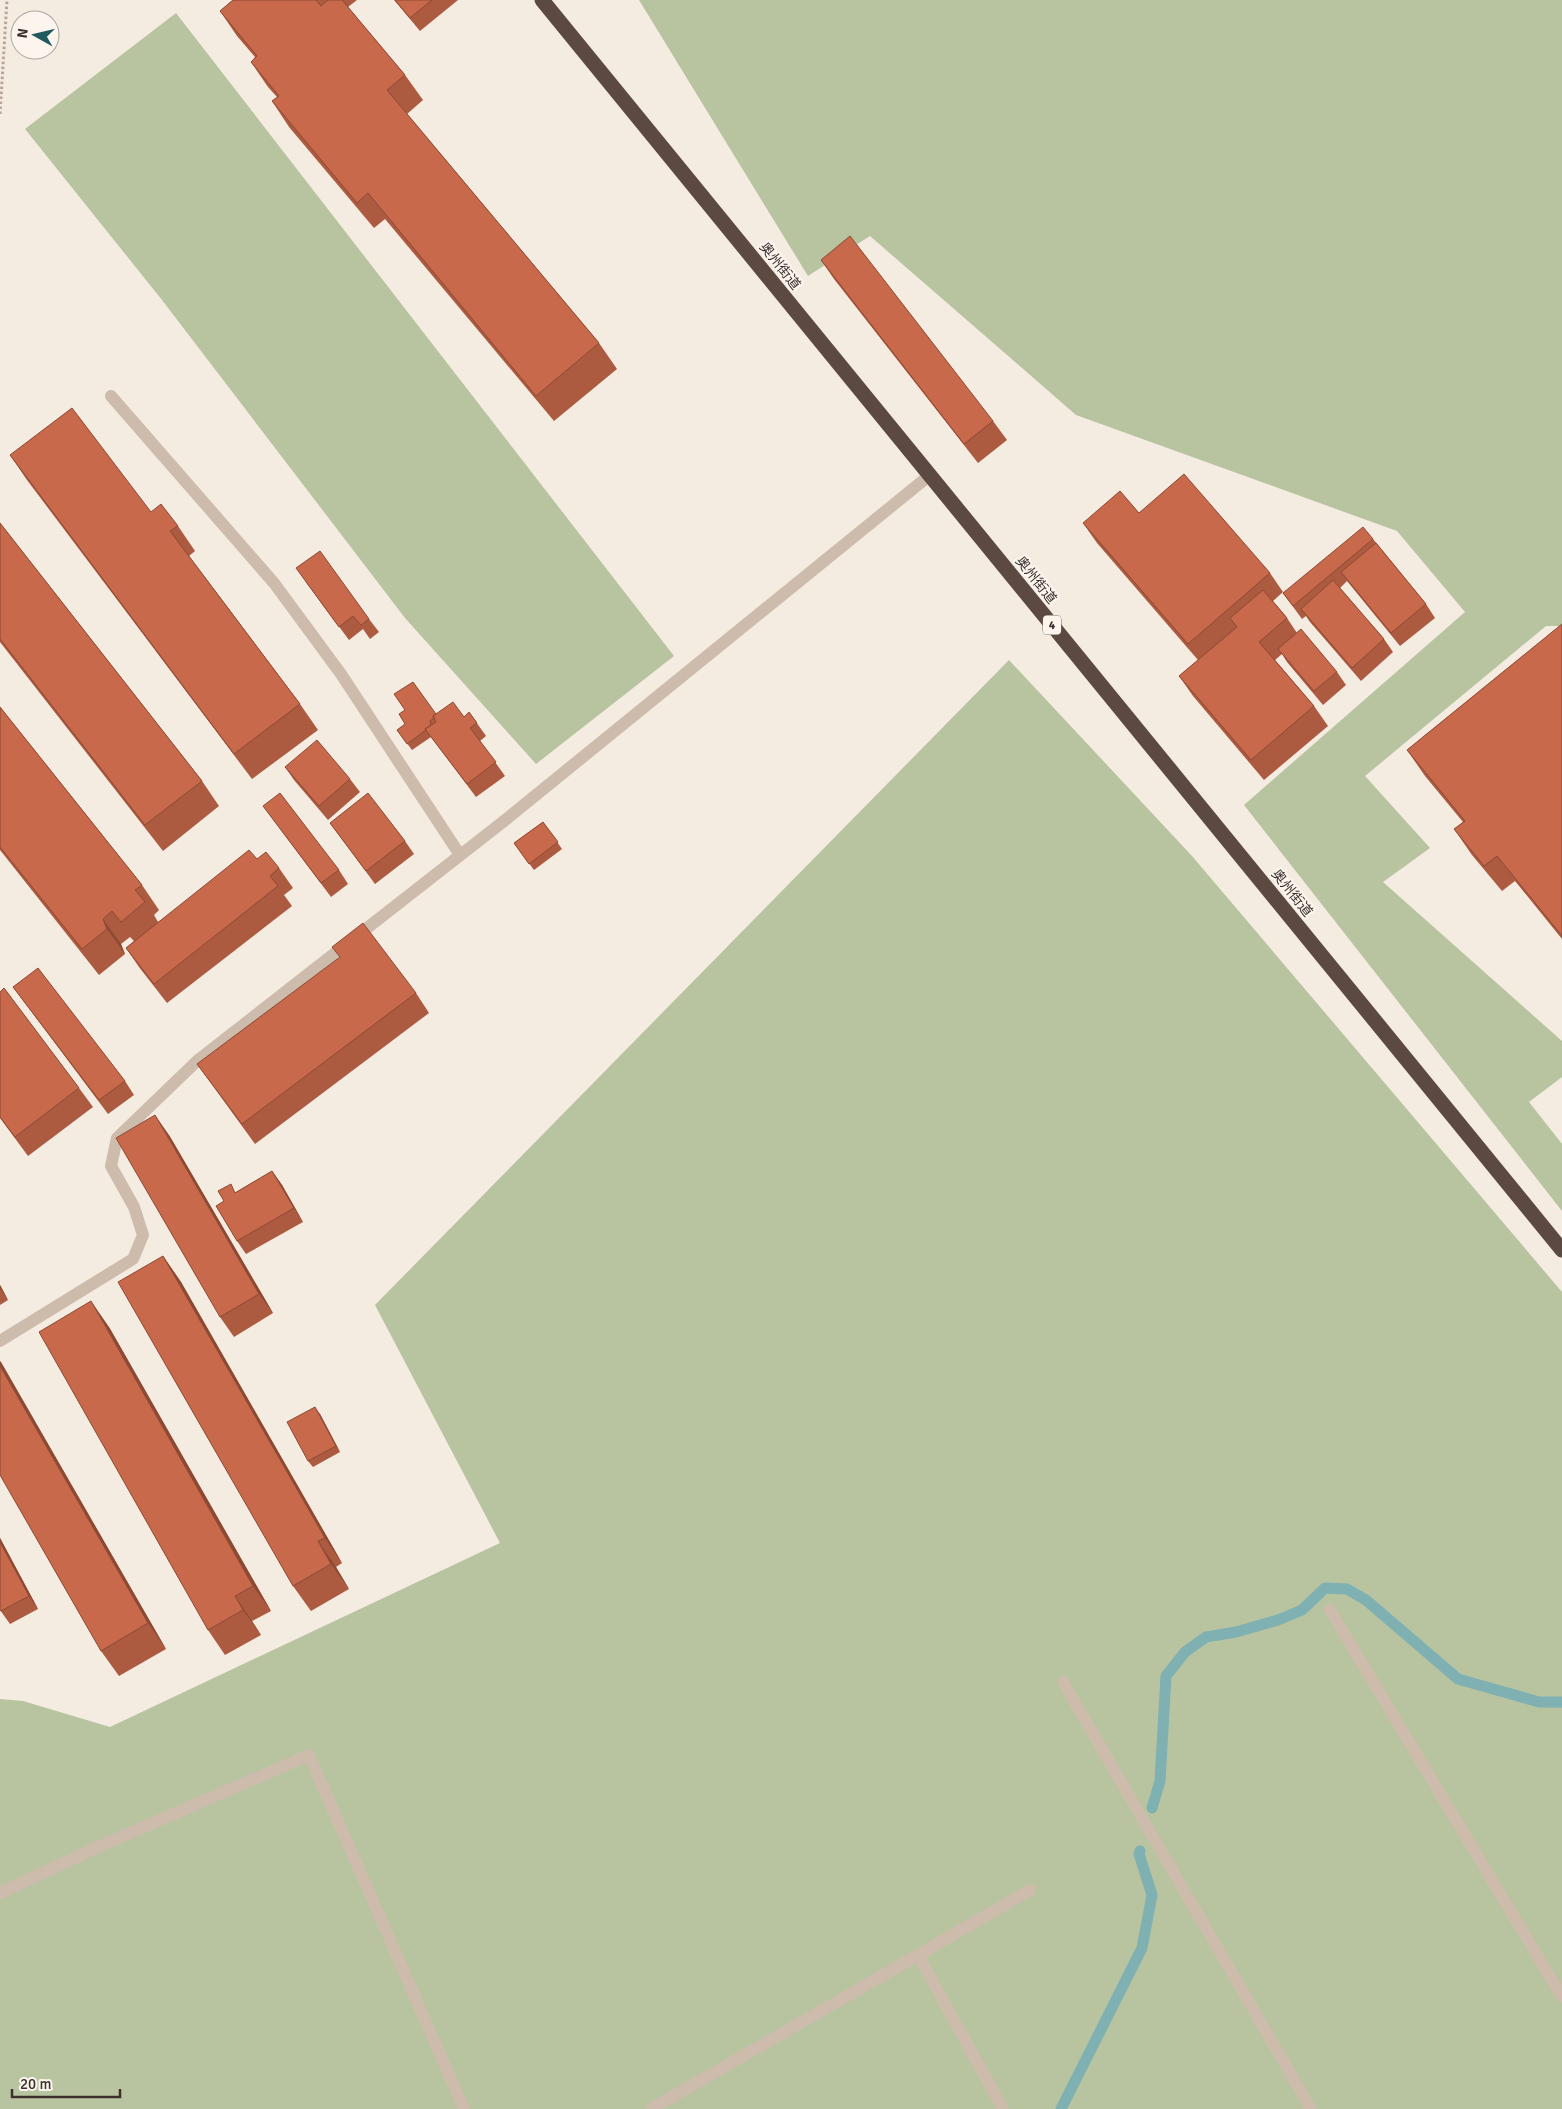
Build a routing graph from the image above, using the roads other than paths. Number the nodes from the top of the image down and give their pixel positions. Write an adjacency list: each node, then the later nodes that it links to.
1 (542, 0): 3 (highway, 奥州街道 / 4)
2 (110, 396): 4 (lane)
3 (930, 475): 4 (lane); 5 (highway, 奥州街道 / 4)
4 (460, 855): 6 (lane)
5 (1562, 1250)
6 (0, 1341)
7 (1330, 1610): 12 (lane)
8 (1063, 1682): 16 (lane)
9 (1030, 1890): 11 (lane)
10 (0, 1892): 13 (lane)
11 (918, 1955): 14 (lane); 15 (lane)
12 (1562, 1997)
13 (464, 2109)
14 (651, 2109)
15 (1003, 2109)
16 (1311, 2109)

